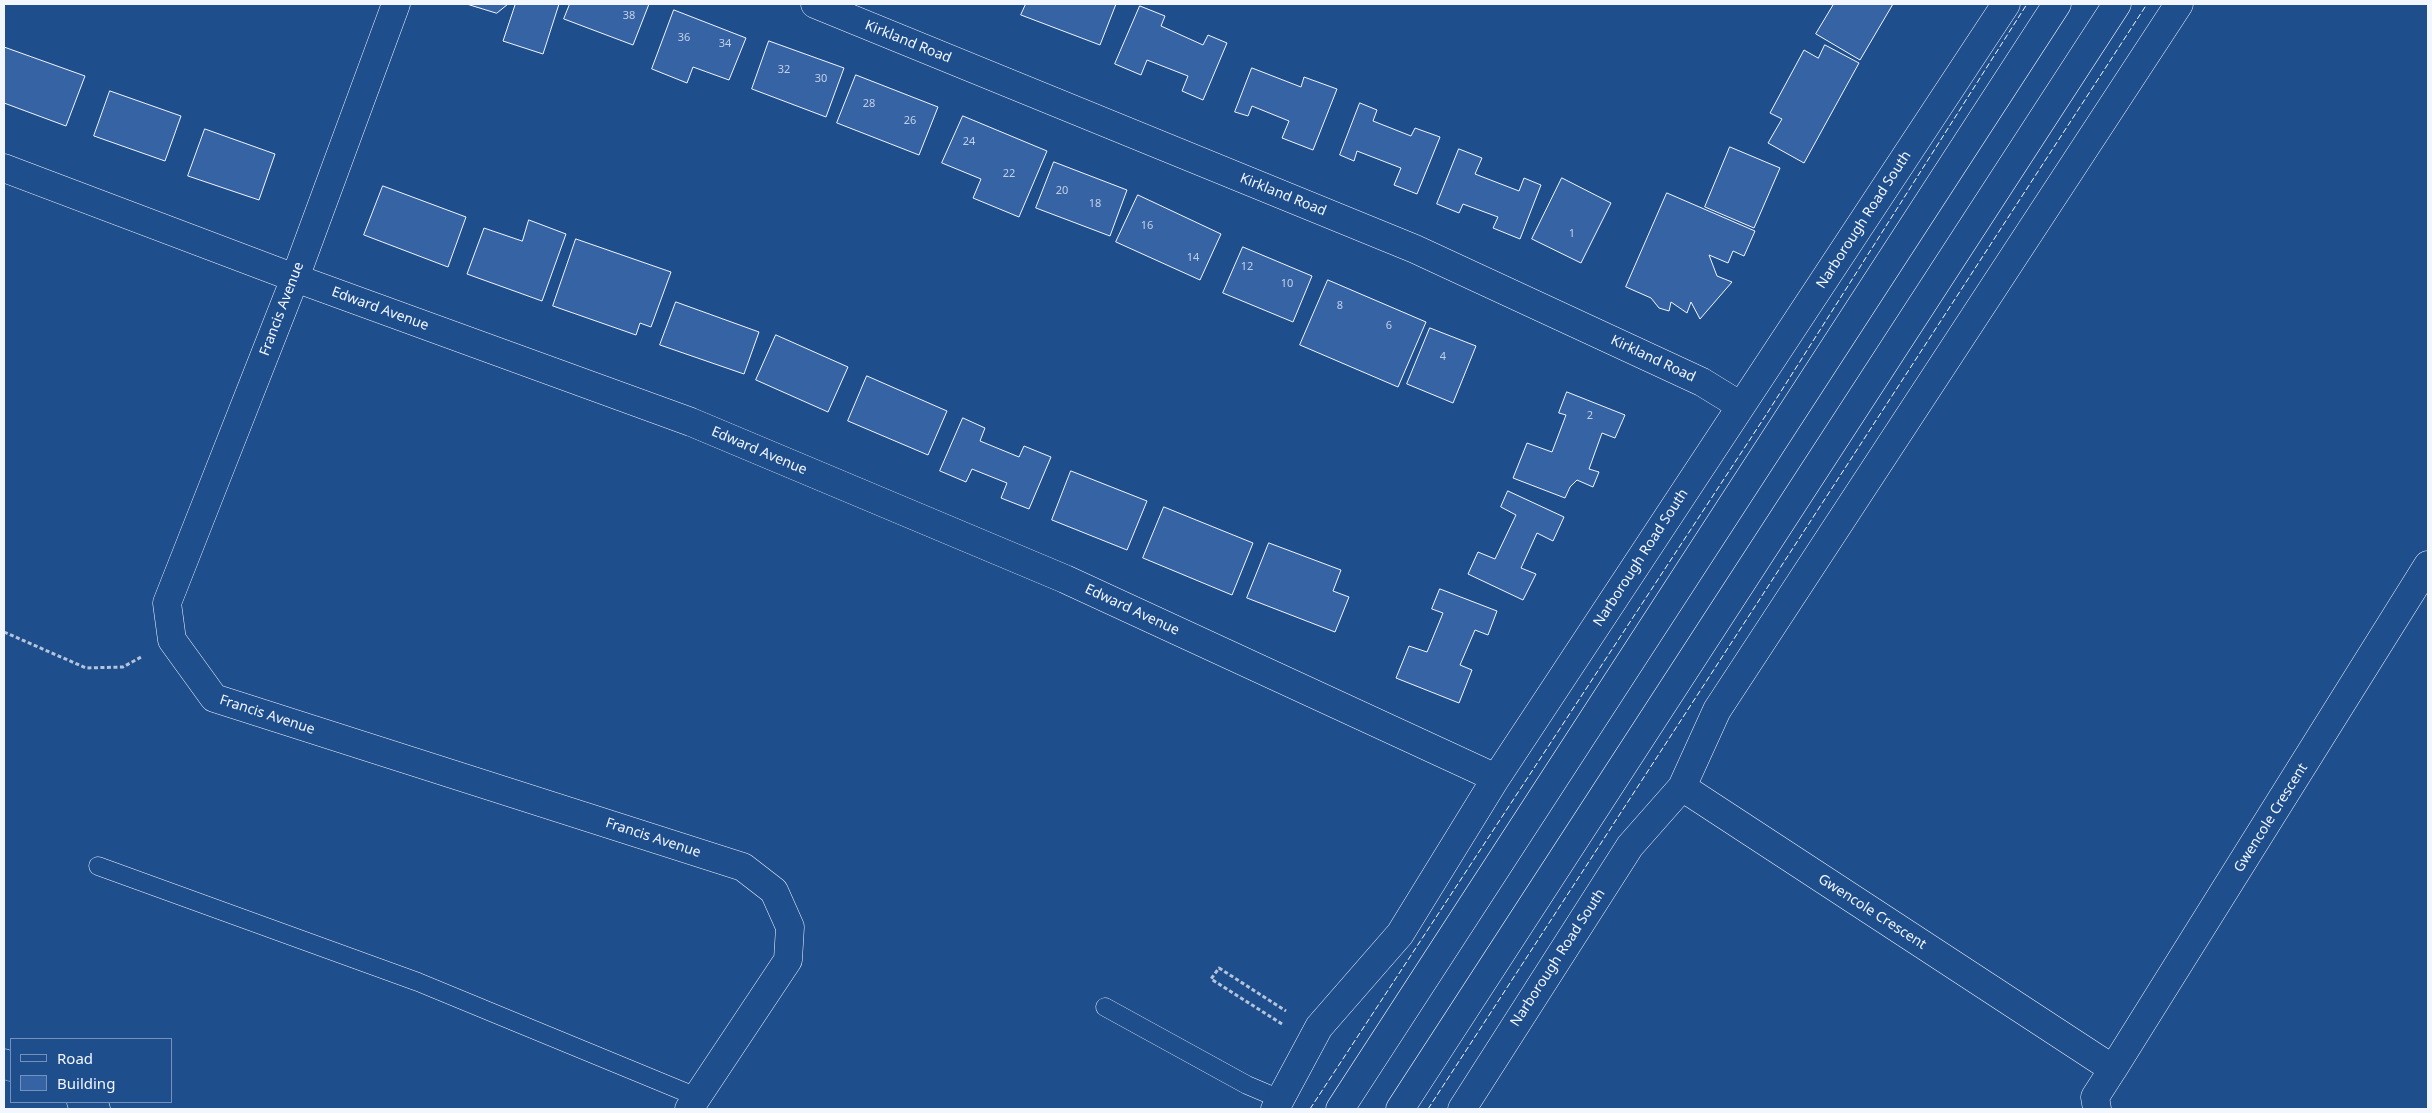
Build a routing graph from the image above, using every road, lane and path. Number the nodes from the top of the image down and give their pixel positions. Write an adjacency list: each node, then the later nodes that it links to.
1 (396, 4): 8 (street, Francis Avenue)
2 (815, 4): 9 (street, Kirkland Road)
3 (2006, 4): 9 (street, Narborough Road South)
4 (2057, 4): 24 (street)
5 (2117, 4): 25 (street)
6 (2179, 4): 14 (street, Narborough Road South)
7 (4, 168): 8 (street, Edward Avenue)
8 (295, 278): 12 (street, Francis Avenue); 13 (street, Edward Avenue)
9 (1742, 406): 13 (street, Narborough Road South)
10 (2428, 565): 19 (street, Gwencole Crescent)
11 (4, 632): 12 (path)
12 (172, 640): 21 (street, Francis Avenue)
13 (1496, 778): 22 (street, Narborough Road South)
14 (1682, 787): 19 (street, Gwencole Crescent); 26 (street, Narborough Road South)
15 (98, 866): 21 (lane)
16 (1105, 1007): 22 (lane)
17 (1286, 1010): 18 (path)
18 (1280, 1023)
19 (2113, 1069): 27 (street, Gwencole Crescent)
20 (83, 1103): 23 (street)
21 (693, 1103)
22 (1278, 1104)
23 (96, 1109)
24 (1340, 1109)
25 (1400, 1109)
26 (1462, 1109)
27 (2097, 1109)

